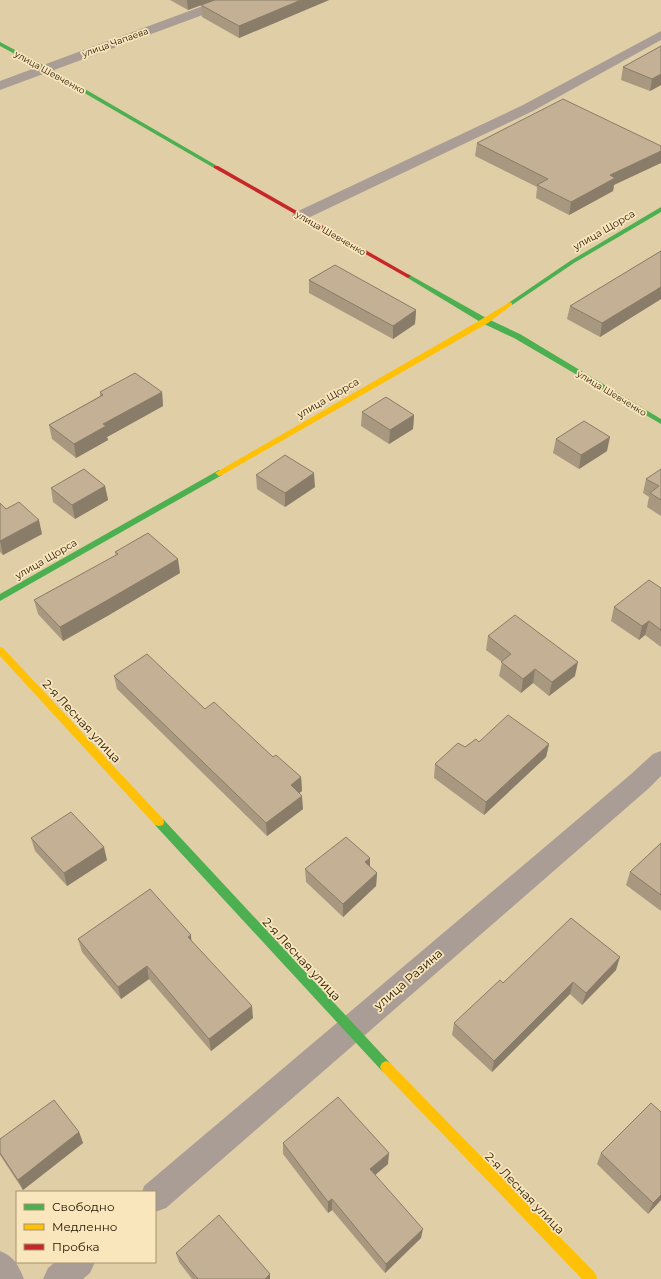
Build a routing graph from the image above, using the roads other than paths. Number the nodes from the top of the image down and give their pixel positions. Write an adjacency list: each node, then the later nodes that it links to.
1 (231, 0): 4 (street, улица Чапаева)
2 (661, 35): 7 (street)
3 (0, 44): 4 (street, улица Шевченко)
4 (45, 68): 5 (street, улица Чапаева); 7 (street, улица Шевченко)
5 (0, 86)
6 (661, 209): 8 (street, улица Щорса)
7 (300, 216): 8 (street, улица Шевченко)
8 (485, 321): 9 (street, улица Шевченко); 10 (street, улица Щорса)
9 (661, 422)
10 (0, 598)
11 (0, 650): 13 (street, 2-я Лесная улица)
12 (661, 761): 13 (street, улица Разина)
13 (350, 1028): 14 (street, улица Разина); 19 (street, 2-я Лесная улица)
14 (156, 1195)
15 (78, 1263): 18 (street)
16 (0, 1268): 17 (street)
17 (8, 1279)
18 (59, 1279)
19 (591, 1279)

